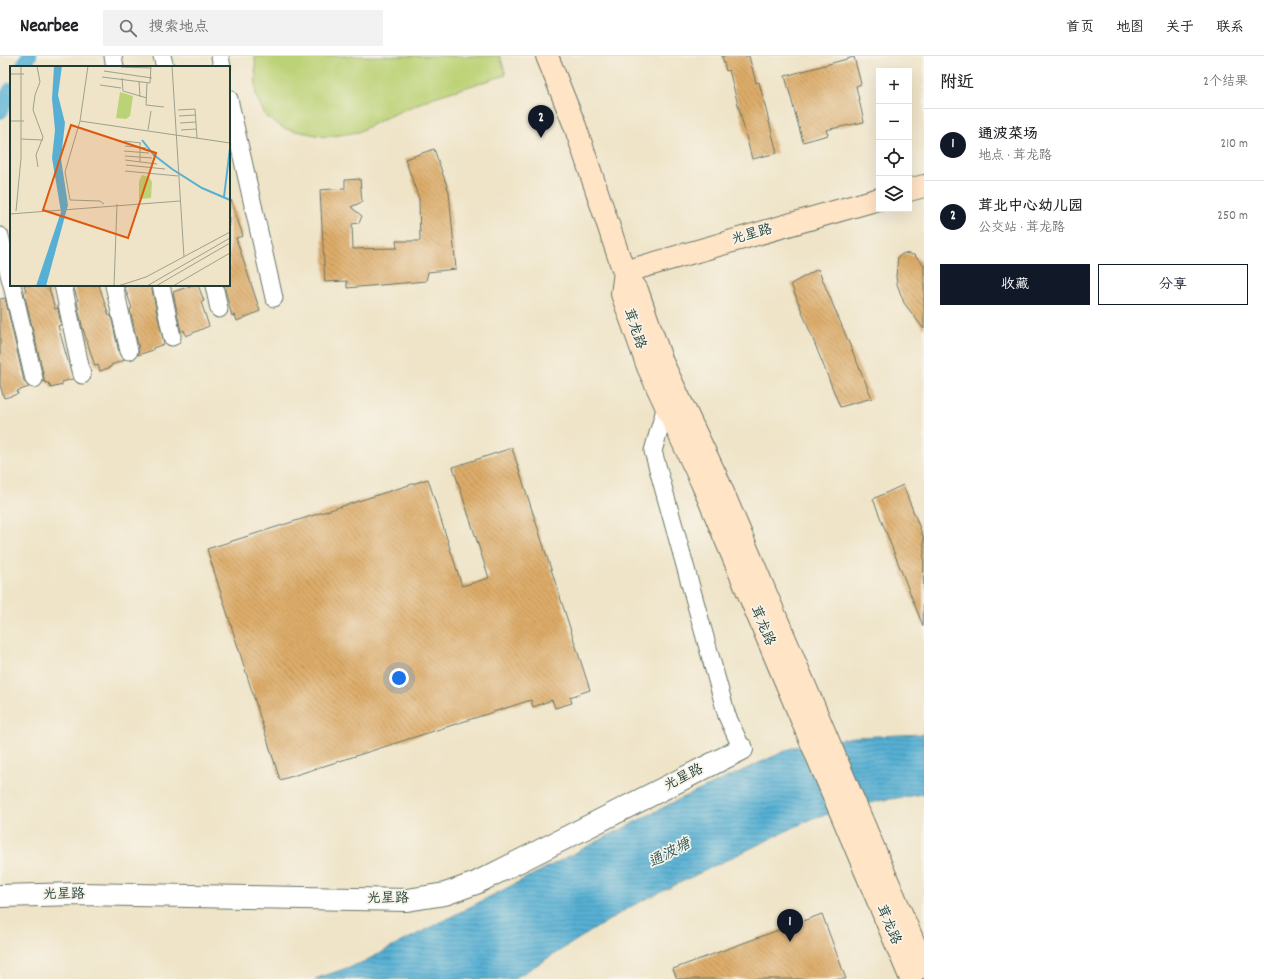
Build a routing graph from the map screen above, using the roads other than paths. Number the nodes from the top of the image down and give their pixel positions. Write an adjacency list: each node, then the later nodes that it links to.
1 (113, 56): 5 (street)
2 (162, 56): 6 (street)
3 (220, 56): 7 (street)
4 (548, 56): 15 (main road, 茸龙路)
5 (115, 66)
6 (165, 66)
7 (222, 66)
8 (230, 108): 9 (street)
9 (235, 155): 22 (street)
10 (924, 186): 11 (main road)
11 (912, 189)
12 (876, 200): 15 (main road, 光星路)
13 (10, 231): 14 (street)
14 (0, 235): 16 (street)
15 (624, 272): 28 (main road, 茸龙路); 29 (main road, 茸龙路)
16 (10, 280)
17 (11, 286): 27 (street)
18 (63, 286): 26 (street)
19 (114, 286): 25 (street)
20 (161, 286): 24 (street)
21 (214, 286): 23 (street)
22 (274, 298)
23 (219, 309)
24 (172, 337)
25 (128, 351)
26 (82, 375)
27 (34, 379)
28 (666, 406): 29 (main road, 茸龙路); 30 (street)
29 (709, 480): 32 (main road, 茸龙路); 33 (main road, 茸龙路)
30 (742, 749): 31 (street, 光星路)
31 (0, 896)
32 (924, 967)
33 (911, 979)

